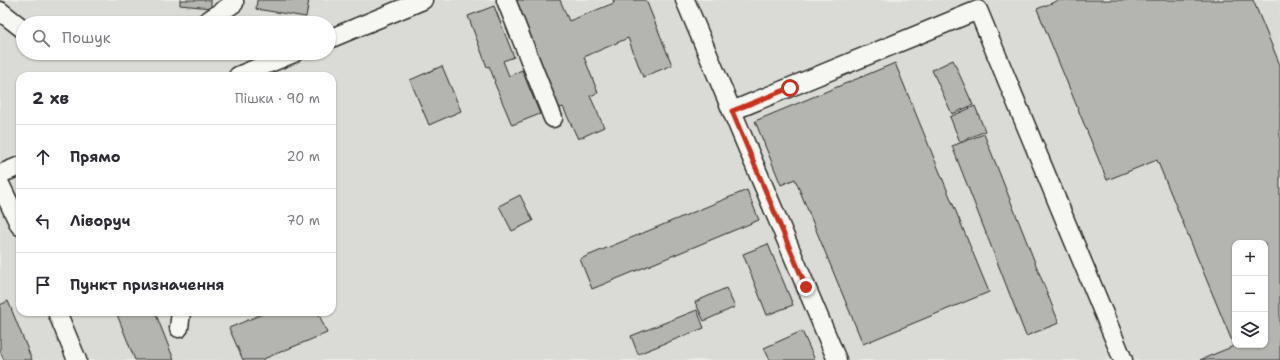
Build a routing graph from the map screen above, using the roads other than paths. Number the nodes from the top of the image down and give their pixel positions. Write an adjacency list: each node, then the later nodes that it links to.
1 (234, 0): 6 (street)
2 (423, 0): 8 (street)
3 (506, 0): 12 (street)
4 (685, 0): 11 (street)
5 (0, 11): 7 (street)
6 (215, 16)
7 (16, 24)
8 (336, 36)
9 (277, 60): 10 (street)
10 (248, 72)
11 (732, 111): 19 (street); 20 (street)
12 (553, 118)
13 (16, 168): 14 (street)
14 (0, 174)
15 (0, 184): 16 (street)
16 (16, 218)
17 (59, 316): 18 (street)
18 (77, 360)
19 (837, 360)
20 (1123, 360)

